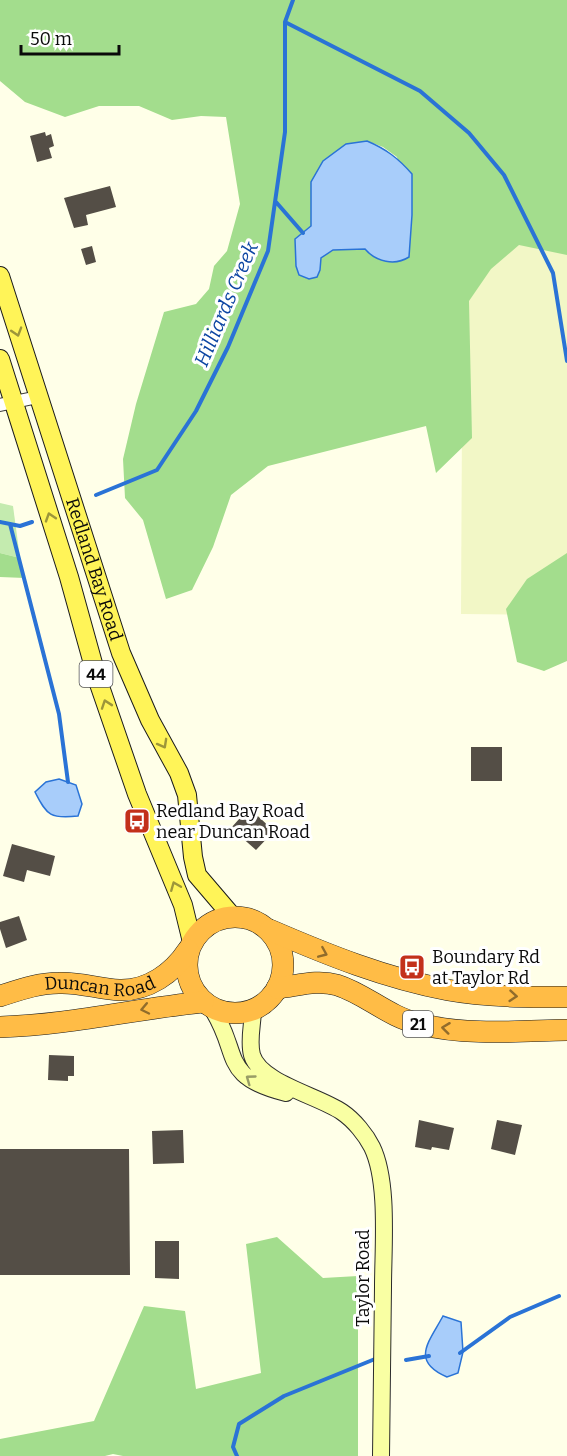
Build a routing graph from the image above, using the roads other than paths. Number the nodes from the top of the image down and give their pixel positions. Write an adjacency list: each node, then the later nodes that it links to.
1 (0, 276): 3 (main road, Redland Bay Road / 44, one-way to 3)
2 (0, 359): 4 (main road, Redland Bay Road / 44)
3 (38, 397): 4 (street); 5 (main road, Redland Bay Road / 44, one-way to 5)
4 (7, 404): 7 (main road, Redland Bay Road / 44, one-way to 4)
5 (232, 916): 6 (highway, 21); 7 (highway)
6 (270, 930): 8 (highway); 10 (highway, 21, one-way to 10)
7 (190, 946): 9 (highway, Duncan Road); 11 (highway)
8 (277, 988): 12 (highway); 14 (highway, 21, one-way to 8)
9 (0, 996)
10 (567, 997)
11 (207, 1004): 12 (highway); 13 (highway, Duncan Road, one-way to 13); 15 (street, Taylor Road, one-way to 11)
12 (253, 1009): 15 (street, Taylor Road)
13 (0, 1027)
14 (567, 1030)
15 (343, 1113): 16 (street, Taylor Road)
16 (381, 1456)

